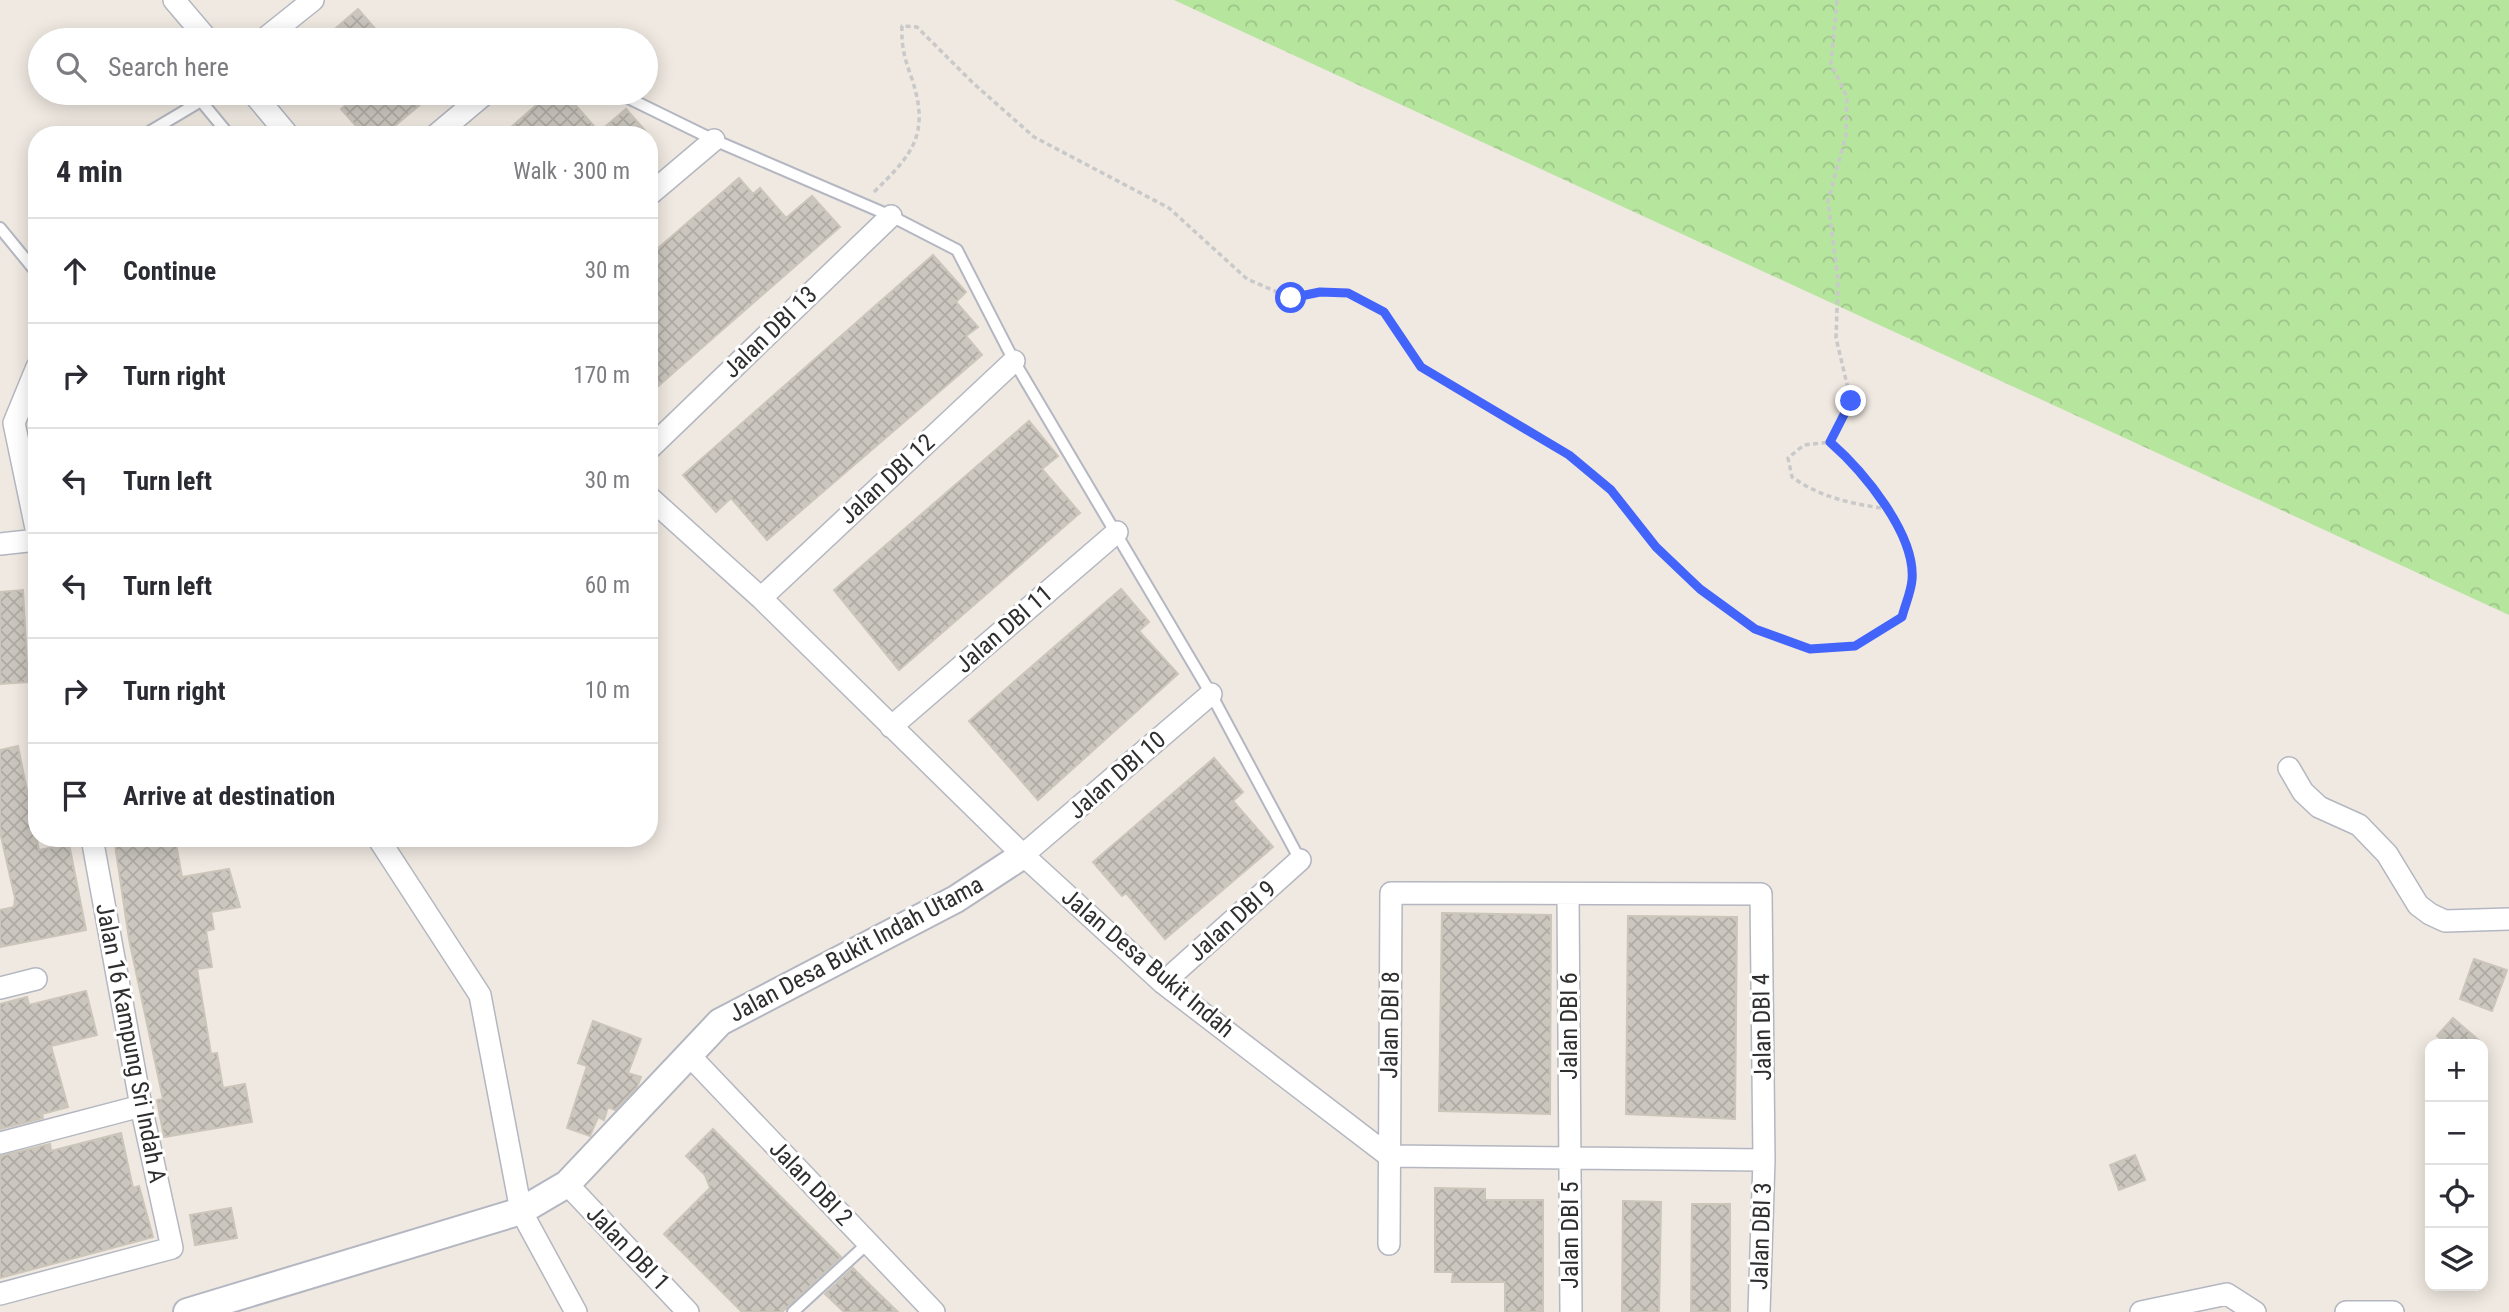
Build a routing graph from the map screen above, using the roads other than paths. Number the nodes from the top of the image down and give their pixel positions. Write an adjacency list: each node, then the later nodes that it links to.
1 (174, 0): 3 (street)
2 (313, 0): 4 (street)
3 (198, 28)
4 (278, 28)
5 (194, 105): 10 (lane)
6 (204, 105): 11 (lane)
7 (263, 105): 12 (street)
8 (472, 105): 13 (street)
9 (642, 105): 14 (lane)
10 (159, 126)
11 (222, 126)
12 (280, 126)
13 (447, 126)
14 (713, 140): 15 (street); 16 (lane)
15 (658, 187)
16 (891, 216): 19 (lane); 22 (street, Jalan DBI 13)
17 (0, 228): 18 (lane)
18 (28, 263)
19 (1013, 361): 25 (lane); 28 (street, Jalan DBI 12)
20 (28, 383): 21 (street)
21 (7, 419): 23 (street)
22 (658, 440)
23 (28, 499)
24 (658, 504): 28 (street, Jalan Desa Bukit Indah)
25 (1117, 532): 29 (lane); 30 (street, Jalan DBI 11)
26 (28, 541): 27 (street)
27 (0, 544)
28 (761, 598): 30 (street, Jalan Desa Bukit Indah)
29 (1211, 694): 34 (street, Jalan DBI 10); 35 (lane)
30 (891, 727): 34 (street, Jalan Desa Bukit Indah)
31 (2289, 768): 37 (street)
32 (94, 847): 42 (street, Jalan 16 Kampung Sri Indah A)
33 (384, 847): 48 (street)
34 (1023, 856): 39 (street, Jalan Desa Bukit Indah); 41 (street, Jalan Desa Bukit Indah Utama)
35 (1300, 860): 39 (street, Jalan DBI 9)
36 (1568, 894): 44 (street, Jalan DBI 8); 45 (street, Jalan DBI 6); 46 (street, Jalan DBI 4)
37 (2509, 919)
38 (36, 979): 40 (street)
39 (1163, 983): 44 (street, Jalan Desa Bukit Indah)
40 (0, 988)
41 (689, 1055): 47 (street, Jalan Desa Bukit Indah Utama); 49 (street, Jalan DBI 2)
42 (141, 1106): 43 (street); 51 (street, Jalan 16 Kampung Sri Indah A)
43 (0, 1143)
44 (1389, 1156): 45 (street); 50 (street, Jalan DBI 8)
45 (1569, 1158): 46 (street); 57 (street, Jalan DBI 5)
46 (1764, 1160): 58 (street, Jalan DBI 3)
47 (567, 1184): 48 (street, Jalan Desa Bukit Indah Utama); 54 (street, Jalan DBI 1)
48 (521, 1211): 52 (street, Jalan Desa Bukit Indah Utama); 53 (street)
49 (868, 1243): 55 (lane); 56 (street, Jalan DBI 2)
50 (1389, 1244)
51 (0, 1294)
52 (187, 1312)
53 (576, 1312)
54 (688, 1312)
55 (793, 1312)
56 (934, 1312)
57 (1571, 1312)
58 (1759, 1312)
59 (2141, 1312): 60 (street)
60 (2255, 1312)
61 (2346, 1312): 62 (street)
62 (2393, 1312)

